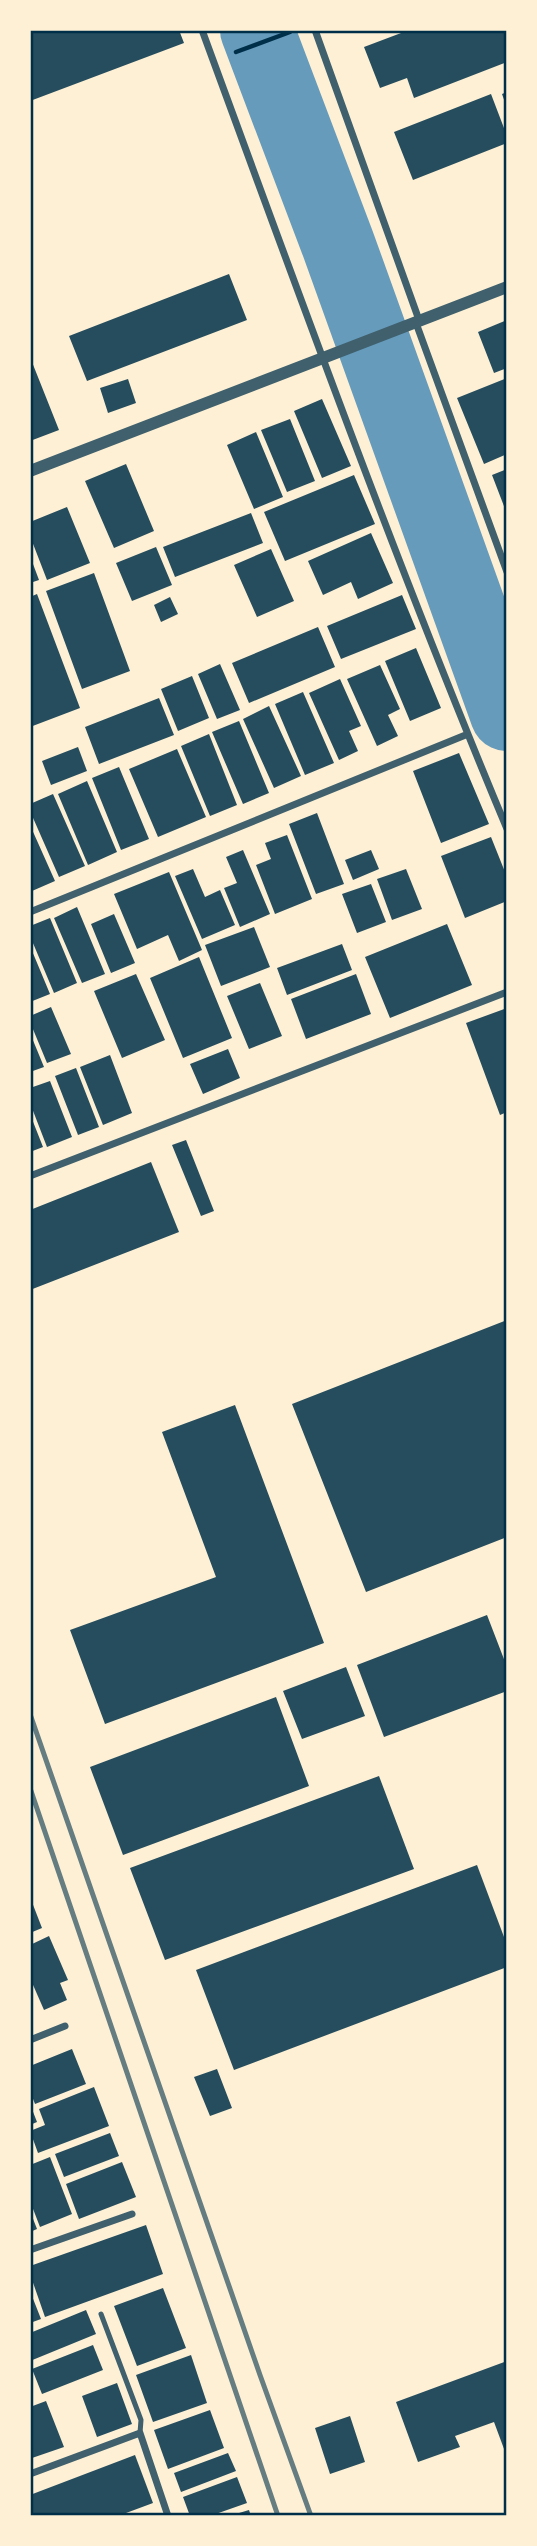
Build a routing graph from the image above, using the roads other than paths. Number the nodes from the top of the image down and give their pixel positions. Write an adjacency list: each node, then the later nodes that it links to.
1 (202, 30): 5 (street)
2 (315, 30): 4 (street)
3 (507, 287): 4 (street)
4 (414, 323): 5 (street); 7 (street)
5 (323, 358): 6 (street); 8 (street)
6 (30, 471)
7 (507, 572)
8 (468, 734): 9 (street); 10 (street)
9 (507, 829)
10 (30, 912)
11 (507, 992): 12 (street)
12 (30, 1176)
13 (65, 2026): 14 (street)
14 (30, 2040)
15 (132, 2214): 16 (street)
16 (30, 2250)
17 (102, 2314): 18 (lane)
18 (140, 2433): 19 (street); 20 (street)
19 (30, 2474)
20 (168, 2516)

